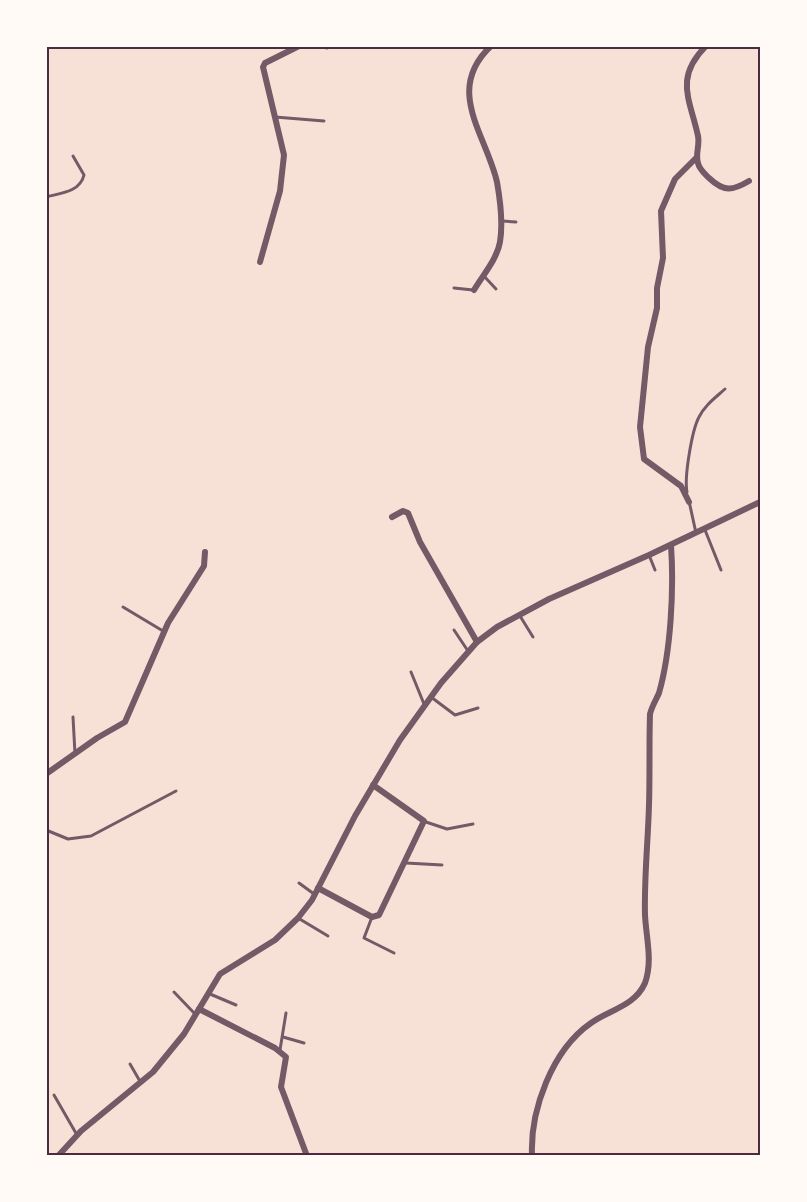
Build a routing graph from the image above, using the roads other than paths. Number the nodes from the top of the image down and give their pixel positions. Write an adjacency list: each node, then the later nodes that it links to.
1 (299, 46): 6 (street)
2 (321, 46): 5 (lane)
3 (490, 46): 12 (street)
4 (706, 46): 9 (street)
5 (327, 48)
6 (274, 117): 7 (lane); 14 (street)
7 (324, 121)
8 (73, 156): 11 (lane)
9 (697, 157): 10 (street); 20 (street)
10 (749, 181)
11 (46, 197)
12 (500, 221): 13 (lane); 15 (street)
13 (516, 222)
14 (260, 262)
15 (483, 275): 17 (lane); 18 (street)
16 (454, 288): 18 (lane)
17 (496, 289)
18 (474, 290)
19 (725, 389): 20 (lane)
20 (689, 502): 24 (lane)
21 (760, 502): 23 (street)
22 (392, 517): 35 (street)
23 (704, 530): 24 (street); 29 (lane)
24 (697, 533): 25 (street)
25 (671, 545): 27 (street); 72 (street)
26 (205, 552): 33 (street)
27 (649, 555): 28 (lane); 31 (street)
28 (655, 570)
29 (721, 570)
30 (123, 607): 33 (lane)
31 (519, 615): 34 (lane); 35 (street)
32 (454, 630): 36 (lane)
33 (164, 631): 42 (street)
34 (533, 637)
35 (477, 642): 36 (street)
36 (469, 652): 38 (street)
37 (411, 672): 39 (lane)
38 (431, 697): 39 (street); 40 (lane)
39 (425, 705): 44 (street)
40 (478, 708)
41 (73, 717): 42 (lane)
42 (75, 754): 43 (street)
43 (46, 774)
44 (373, 785): 46 (street); 52 (street)
45 (176, 791): 48 (lane)
46 (424, 821): 47 (lane); 49 (street)
47 (472, 824)
48 (46, 830)
49 (406, 863): 50 (lane); 54 (street)
50 (442, 866)
51 (299, 883): 53 (lane)
52 (318, 888): 53 (street); 54 (street)
53 (315, 895): 55 (street)
54 (372, 917): 57 (lane)
55 (298, 918): 56 (lane); 59 (street)
56 (328, 936)
57 (394, 953)
58 (174, 992): 61 (lane)
59 (208, 993): 60 (lane); 61 (street)
60 (236, 1005)
61 (197, 1012): 65 (street); 67 (street)
62 (286, 1013): 63 (lane)
63 (282, 1037): 64 (lane); 65 (lane)
64 (304, 1043)
65 (279, 1051): 71 (street)
66 (130, 1064): 67 (lane)
67 (141, 1084): 69 (street)
68 (54, 1095): 69 (lane)
69 (77, 1135): 70 (street)
70 (58, 1155)
71 (307, 1155)
72 (532, 1155)

